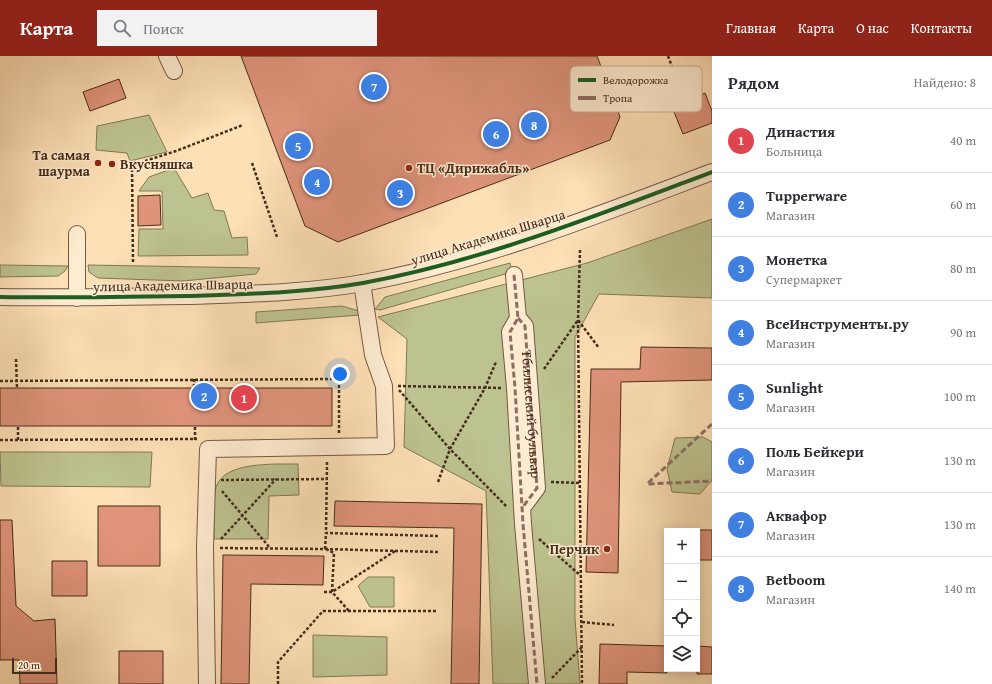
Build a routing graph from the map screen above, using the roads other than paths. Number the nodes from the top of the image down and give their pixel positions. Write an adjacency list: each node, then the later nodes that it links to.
1 (167, 56): 2 (street)
2 (174, 71)
3 (712, 172): 6 (street, улица Академика Шварца)
4 (77, 234): 8 (street)
5 (514, 275): 9 (street, Тбилисский бульвар)
6 (362, 283): 8 (street, улица Академика Шварца); 12 (street)
7 (0, 297): 8 (street, улица Академика Шварца)
8 (77, 298)
9 (523, 388): 10 (street, Тбилисский бульвар); 10 (street, Тбилисский бульвар)
10 (522, 508): 11 (street, Тбилисский бульвар)
11 (544, 681)
12 (207, 684)

